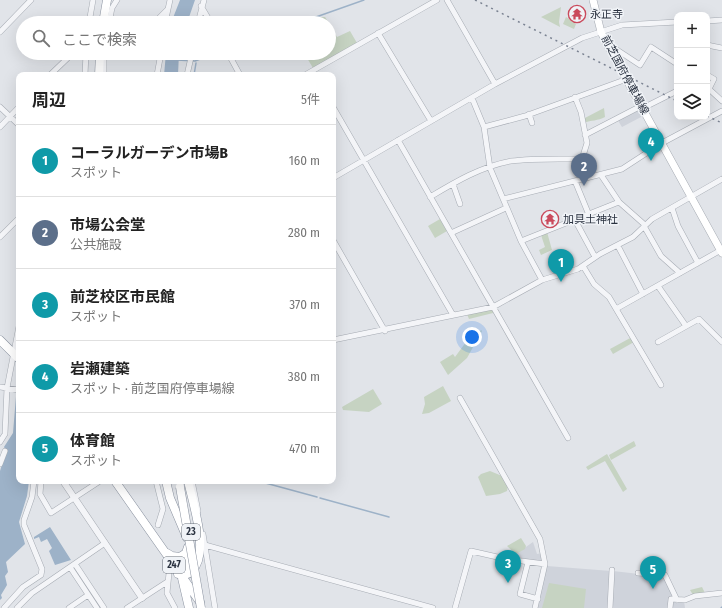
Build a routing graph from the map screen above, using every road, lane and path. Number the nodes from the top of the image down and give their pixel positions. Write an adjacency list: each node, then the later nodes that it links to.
1 (31, 0): 24 (street)
2 (93, 0): 13 (street)
3 (106, 0): 14 (highway)
4 (111, 0): 15 (street)
5 (116, 0): 16 (street)
6 (170, 0): 12 (street)
7 (204, 0): 11 (street)
8 (437, 0): 26 (street)
9 (448, 0): 50 (street)
10 (593, 0): 25 (main road, 前芝国府停車場線)
11 (201, 6): 19 (street); 20 (street)
12 (168, 9): 17 (street); 18 (street)
13 (90, 16)
14 (105, 16)
15 (107, 16)
16 (108, 16)
17 (161, 16)
18 (166, 16)
19 (199, 16)
20 (207, 16)
21 (722, 20): 22 (street)
22 (710, 21)
23 (674, 22): 25 (street)
24 (0, 32)
25 (601, 32): 27 (main road, 前芝国府停車場線); 50 (street)
26 (378, 34): 38 (street); 62 (street)
27 (607, 44): 39 (street); 49 (main road, 前芝国府停車場線)
28 (710, 46): 29 (street)
29 (722, 48)
30 (66, 60): 40 (street)
31 (86, 60): 41 (street)
32 (98, 60): 42 (highway)
33 (104, 60): 43 (street)
34 (160, 60): 44 (street)
35 (190, 60): 45 (street)
36 (232, 60): 46 (street)
37 (335, 60): 47 (street)
38 (336, 60)
39 (674, 62)
40 (53, 72)
41 (85, 72)
42 (97, 72)
43 (104, 72)
44 (158, 72)
45 (188, 72)
46 (238, 72)
47 (316, 72)
48 (710, 77): 54 (street)
49 (627, 79): 52 (street); 56 (main road, 前芝国府停車場線)
50 (495, 84): 53 (street)
51 (674, 92): 56 (street)
52 (575, 97): 60 (street); 67 (street)
53 (472, 98): 62 (street); 66 (street)
54 (722, 101)
55 (0, 107): 61 (street)
56 (642, 107): 67 (street); 69 (main road, 前芝国府停車場線)
57 (16, 110): 61 (street)
58 (722, 111): 69 (street)
59 (336, 112): 71 (street)
60 (529, 114): 64 (street); 66 (street)
61 (10, 116): 63 (street); 65 (street)
62 (431, 121): 68 (street)
63 (16, 122)
64 (532, 123)
65 (0, 127)
66 (484, 127): 72 (street)
67 (585, 135): 70 (street)
68 (398, 140): 71 (street); 80 (street)
69 (662, 143): 73 (street); 79 (main road, 前芝国府停車場線)
70 (582, 159): 72 (street); 76 (street)
71 (364, 160): 74 (street); 105 (street)
72 (490, 168): 78 (street); 81 (street)
73 (601, 175): 76 (street); 82 (street)
74 (336, 176)
75 (722, 179): 79 (street)
76 (582, 180): 77 (street)
77 (575, 181): 81 (street); 86 (street)
78 (453, 184): 80 (street); 83 (street)
79 (692, 196): 85 (street); 95 (main road, 前芝国府停車場線)
80 (430, 197): 90 (street)
81 (503, 199): 84 (street)
82 (619, 202): 86 (street); 89 (street)
83 (460, 204)
84 (506, 208): 90 (street); 92 (street)
85 (672, 208): 89 (street); 97 (street)
86 (589, 215): 87 (street)
87 (575, 220): 92 (street); 96 (street)
88 (16, 221): 91 (street)
89 (644, 225): 94 (street); 99 (street)
90 (451, 233): 103 (street)
91 (0, 237)
92 (521, 241): 100 (street)
93 (336, 245): 107 (street)
94 (618, 246): 96 (street); 102 (street)
95 (721, 252): 97 (street)
96 (594, 257): 98 (street)
97 (698, 263): 99 (street)
98 (583, 266): 100 (street); 104 (street)
99 (680, 273): 101 (street)
100 (542, 280): 103 (street)
101 (658, 286): 102 (street); 106 (street)
102 (643, 294): 104 (street)
103 (493, 307): 105 (street); 118 (street)
104 (616, 309): 113 (street)
105 (452, 315): 107 (street)
106 (686, 326): 110 (street); 111 (street)
107 (385, 331): 108 (street)
108 (336, 339)
109 (0, 340): 112 (highway)
110 (658, 342)
111 (722, 342)
112 (16, 356): 115 (street)
113 (661, 385)
114 (0, 387): 115 (street)
115 (9, 388): 116 (street); 119 (street)
116 (16, 389)
117 (460, 398): 143 (street)
118 (568, 438)
119 (0, 442)
120 (5, 451): 121 (street)
121 (0, 464)
122 (34, 484): 156 (street)
123 (41, 484): 132 (street)
124 (65, 484): 132 (street)
125 (96, 484): 132 (street)
126 (117, 484): 133 (highway, 247)
127 (157, 484): 134 (street)
128 (167, 484): 135 (highway)
129 (182, 484): 142 (highway)
130 (182, 484): 165 (highway, 23, bridge)
131 (193, 484): 137 (street)
132 (75, 498): 136 (street)
133 (144, 523): 138 (highway, 247); 140 (highway, 247)
134 (158, 525)
135 (188, 540): 138 (highway); 147 (highway)
136 (105, 543): 141 (street); 152 (street)
137 (205, 545): 166 (street); 167 (street)
138 (164, 551): 147 (highway, 247)
139 (528, 562): 143 (street); 153 (street); 168 (street)
140 (170, 563): 147 (highway, 247); 148 (street)
141 (75, 564): 144 (street); 160 (street)
142 (198, 564): 147 (highway); 150 (highway)
143 (545, 564): 153 (street)
144 (70, 567): 151 (street); 157 (street)
145 (612, 570): 170 (street)
146 (638, 573): 154 (street)
147 (179, 574): 150 (highway, 247); 164 (highway)
148 (167, 582): 152 (street); 163 (street)
149 (722, 593): 154 (street)
150 (194, 594): 165 (highway, 247)
151 (88, 595): 158 (street); 159 (street)
152 (142, 598): 155 (street)
153 (538, 599): 169 (street)
154 (677, 600): 171 (street)
155 (136, 602): 161 (street); 162 (street)
156 (4, 608)
157 (17, 608)
158 (69, 608)
159 (97, 608)
160 (104, 608)
161 (127, 608)
162 (139, 608)
163 (175, 608)
164 (188, 608)
165 (202, 608)
166 (215, 608)
167 (433, 608)
168 (454, 608)
169 (535, 608)
170 (610, 608)
171 (670, 608)

